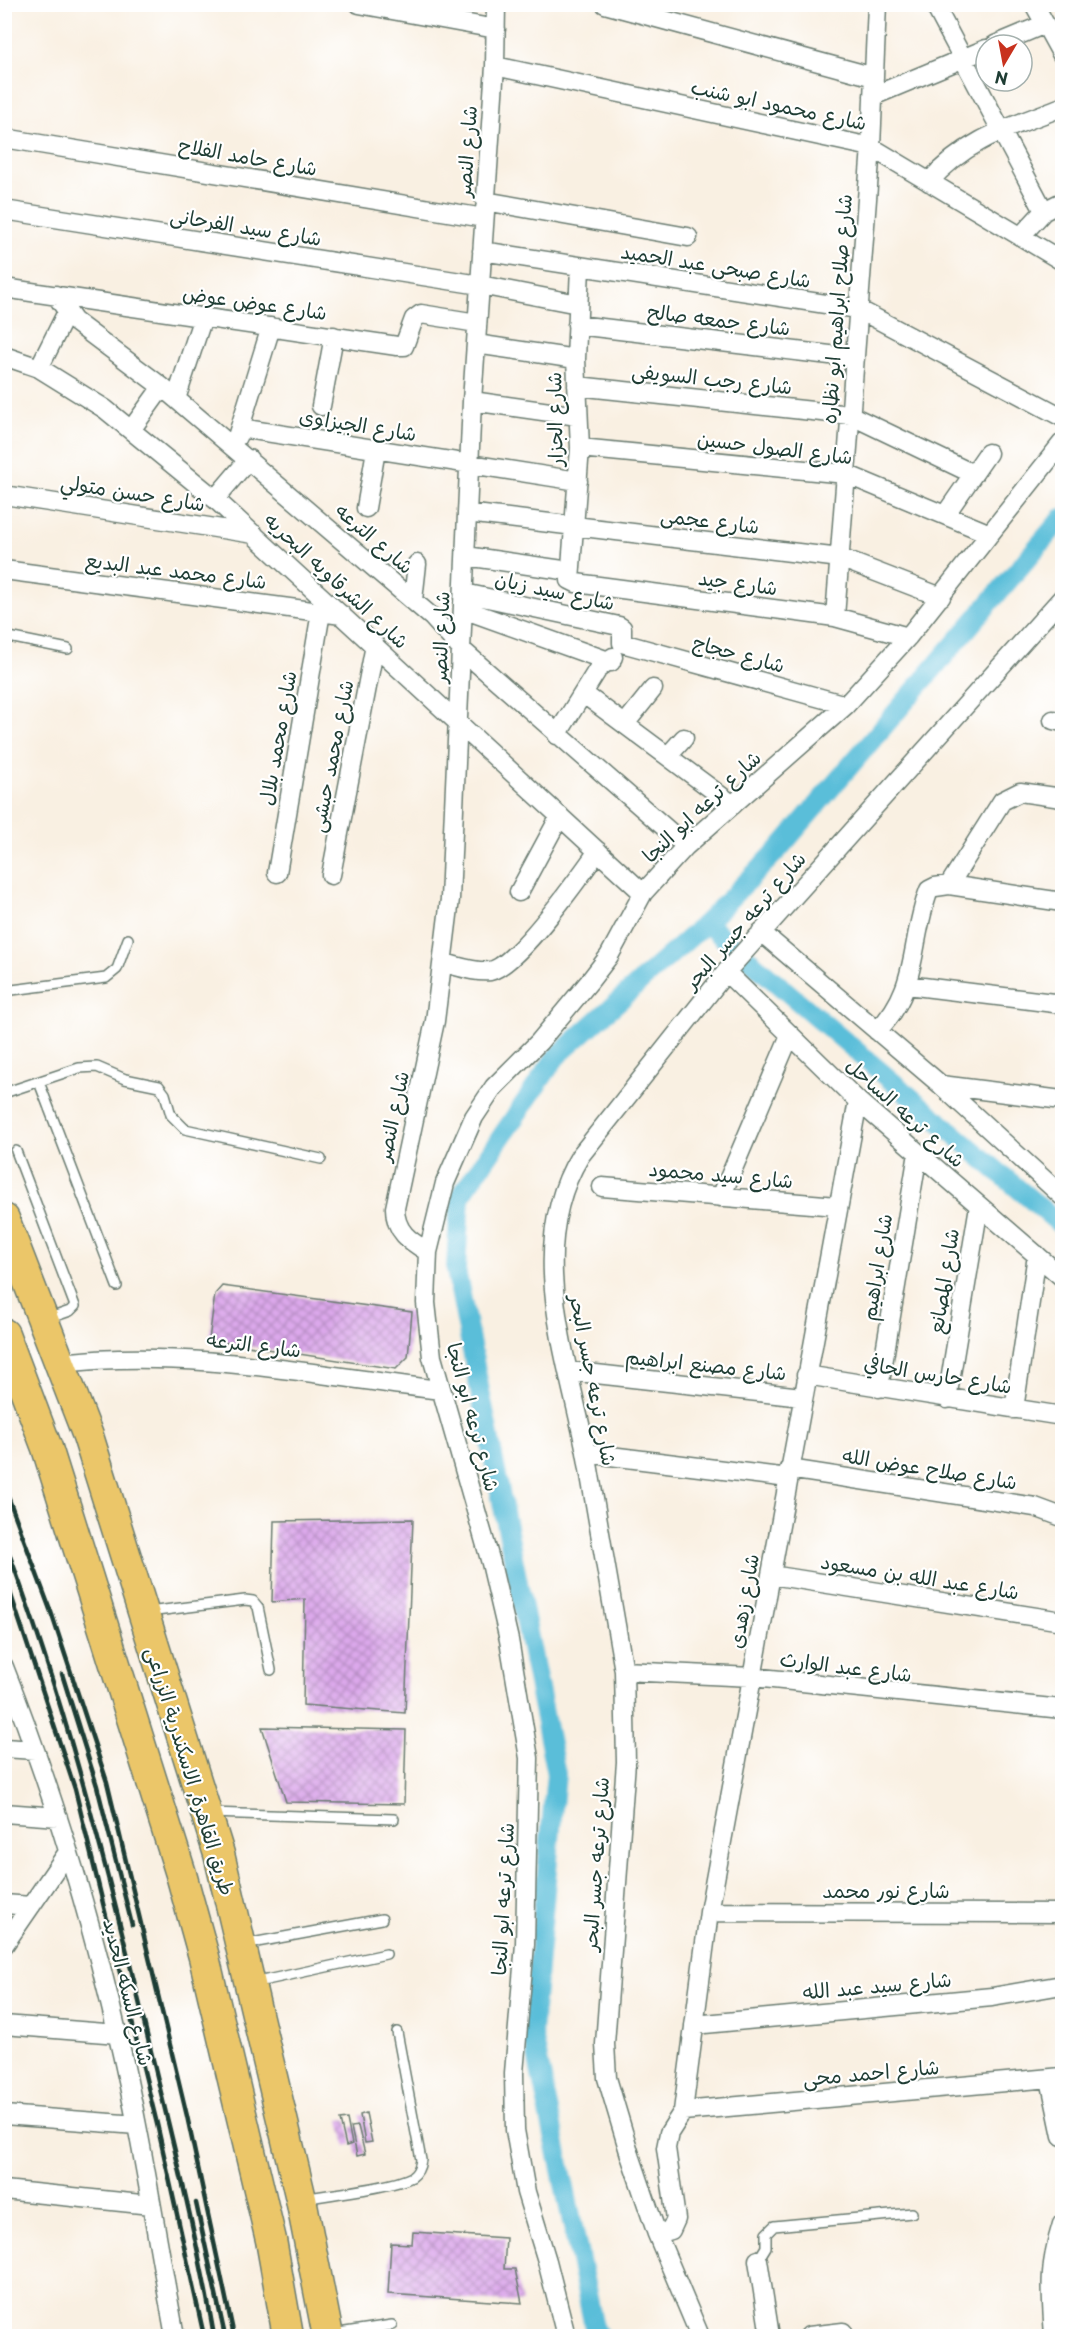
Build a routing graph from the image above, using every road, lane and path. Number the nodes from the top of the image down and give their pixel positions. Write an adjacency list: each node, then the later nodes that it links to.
1 (359, 4): 8 (street)
2 (496, 4): 8 (street, شارع النصر)
3 (605, 4): 14 (street)
4 (934, 4): 12 (street)
5 (1034, 4): 7 (street)
6 (873, 5): 14 (street, شارع صلاح ابراهيم ابو نظاره)
7 (1045, 24): 9 (street); 11 (street)
8 (496, 29): 13 (street, شارع النصر)
9 (1024, 33)
10 (974, 54): 12 (street)
11 (1062, 55)
12 (964, 58): 15 (street); 17 (street)
13 (495, 66): 19 (street, شارع محمود ابو شنب); 23 (street, شارع النصر)
14 (874, 77): 15 (street, شارع صلاح ابراهيم ابو نظاره)
15 (873, 96): 19 (street, شارع صلاح ابراهيم ابو نظاره)
16 (1062, 107): 17 (street)
17 (1002, 131): 20 (street); 24 (street)
18 (4, 138): 23 (street, شارع حامد الفلاح)
19 (871, 147): 20 (street, شارع محمود ابو شنب); 34 (street, شارع صلاح ابراهيم ابو نظاره)
20 (929, 182): 25 (street, شارع محمود ابو شنب)
21 (1062, 202): 24 (street)
22 (4, 210): 30 (street, شارع سيد الفرحانى)
23 (484, 210): 26 (street, شارع حامد الفلاح); 27 (street, شارع النصر)
24 (1044, 211): 25 (street)
25 (1021, 236): 28 (street, شارع محمود ابو شنب)
26 (688, 237)
27 (482, 251): 29 (street, شارع صبحى عبد الحميد); 30 (street, شارع النصر)
28 (1062, 261)
29 (580, 267): 33 (street, شارع الجزار); 34 (street, شارع صبحى عبد الحميد)
30 (480, 285): 33 (street, شارع سيد الفرحانى); 37 (street, شارع النصر)
31 (4, 288): 32 (street, شارع عوض عوض)
32 (56, 296): 35 (street, شارع الترعه); 36 (street, شارع عوض عوض)
33 (578, 304): 38 (street, شارع الجزار)
34 (858, 309): 43 (street, شارع صلاح ابراهيم ابو نظاره); 53 (street, شارع صبحى عبد الحميد)
35 (68, 312): 45 (street); 47 (street, شارع الترعه)
36 (203, 317): 39 (street, شارع عوض عوض); 48 (street)
37 (477, 323): 40 (street, شارع عوض عوض); 41 (street, شارع النصر)
38 (578, 325): 43 (street, شارع جمعه صالح); 44 (street, شارع الجزار)
39 (271, 327): 40 (street, شارع عوض عوض); 54 (street)
40 (334, 336): 50 (street)
41 (476, 344): 44 (street); 49 (street, شارع النصر)
42 (4, 356): 45 (street, شارع الشرقاويه البحريه)
43 (855, 358): 51 (street, شارع صلاح ابراهيم ابو نظاره)
44 (576, 359): 46 (street, شارع الجزار)
45 (39, 368): 55 (street, شارع الشرقاويه البحريه)
46 (577, 386): 51 (street, شارع رجب السويفى); 52 (street, شارع الجزار)
47 (162, 387): 48 (street, شارع الترعه); 55 (street)
48 (176, 399): 57 (street, شارع الترعه)
49 (472, 401): 52 (street); 62 (street, شارع النصر)
50 (321, 406)
51 (850, 415): 63 (street, شارع صلاح ابراهيم ابو نظاره); 64 (street, شارع رجب السويفى)
52 (578, 416): 58 (street, شارع الجزار)
53 (1062, 417)
54 (240, 428): 57 (street); 59 (street, شارع الجيزاوى)
55 (131, 430): 67 (street, شارع الشرقاويه البحريه)
56 (1062, 443): 73 (street, شارع ترعه ابو النجا)
57 (234, 447): 61 (street, شارع الترعه)
58 (580, 448): 63 (street, شارع الصول حسين); 65 (street, شارع الجزار)
59 (376, 450): 62 (street, شارع الجيزاوى); 68 (street)
60 (988, 453): 64 (street)
61 (249, 459): 67 (street); 81 (street, شارع الترعه)
62 (469, 465): 65 (street, شارع الجيزاوى); 69 (street, شارع النصر)
63 (846, 474): 70 (street, شارع الصول حسين); 75 (street, شارع صلاح ابراهيم ابو نظاره)
64 (973, 474): 70 (street)
65 (578, 481): 71 (street, شارع الجزار)
66 (4, 495): 72 (street, شارع حسن متولي)
67 (214, 499): 72 (street, شارع الشرقاويه البحريه)
68 (366, 508)
69 (467, 513): 71 (street, شارع عجمى); 74 (street, شارع النصر)
70 (945, 515): 73 (street, شارع الصول حسين)
71 (574, 526): 75 (street, شارع عجمى); 78 (street, شارع الجزار)
72 (254, 534): 84 (street, شارع الشرقاويه البحريه)
73 (990, 534): 79 (street, شارع ترعه ابو النجا)
74 (466, 556): 78 (street); 82 (street, شارع النصر)
75 (840, 558): 79 (street, شارع عجمى); 86 (street, شارع صلاح ابراهيم ابو نظاره)
76 (417, 564): 81 (street)
77 (4, 570): 83 (street, شارع محمد عبد البديع)
78 (570, 571): 86 (street, شارع جيد)
79 (941, 597): 88 (street, شارع ترعه ابو النجا)
80 (1062, 598): 114 (street, شارع ترعه جسر البحر)
81 (413, 600): 93 (street, شارع الترعه)
82 (464, 601): 85 (street, شارع سيد زيان); 91 (street); 93 (street, شارع النصر)
83 (321, 612): 84 (street, شارع محمد عبد البديع); 108 (street, شارع محمد بلال)
84 (342, 615): 90 (street, شارع الشرقاويه البحريه)
85 (570, 615): 89 (street, شارع سيد زيان); 91 (street)
86 (835, 617): 88 (street, شارع جيد)
87 (4, 636): 92 (lane)
88 (908, 637): 97 (street, شارع ترعه ابو النجا)
89 (622, 643): 94 (street); 97 (street, شارع حجاج)
90 (375, 645): 98 (street, شارع الشرقاويه البحريه); 109 (street, شارع محمد حبشى)
91 (565, 645): 94 (street)
92 (68, 649)
93 (462, 650): 98 (street, شارع النصر); 100 (street, شارع الترعه)
94 (610, 662): 96 (street)
95 (653, 688): 99 (street)
96 (584, 694): 99 (street); 100 (street)
97 (846, 705): 104 (street, شارع ترعه ابو النجا)
98 (459, 723): 105 (street, شارع الشرقاويه البحريه); 116 (street, شارع النصر)
99 (625, 724): 102 (street)
100 (557, 735): 106 (street, شارع الترعه)
101 (684, 738): 102 (street)
102 (668, 756): 104 (street)
103 (1062, 798): 110 (street)
104 (733, 805): 106 (street, شارع ترعه ابو النجا)
105 (560, 816): 107 (street, شارع الشرقاويه البحريه); 111 (street)
106 (686, 846): 112 (street, شارع ترعه ابو النجا)
107 (598, 851): 112 (street, شارع الشرقاويه البحريه); 116 (street)
108 (277, 873)
109 (331, 875)
110 (949, 885): 113 (street); 118 (street)
111 (519, 892)
112 (644, 893): 139 (street, شارع ترعه ابو النجا)
113 (1062, 902)
114 (761, 932): 117 (street, شارع ترعه جسر البحر); 121 (street, شارع ترعه الساحل)
115 (128, 939): 119 (lane)
116 (444, 963): 139 (street, شارع النصر)
117 (726, 972): 122 (street, شارع ترعه الساحل); 146 (street, شارع ترعه جسر البحر)
118 (908, 985): 120 (street); 121 (street)
119 (4, 991)
120 (1062, 1004)
121 (877, 1031): 124 (street, شارع ترعه الساحل)
122 (790, 1035): 127 (street, شارع ترعه الساحل); 135 (street)
123 (39, 1082): 125 (lane); 130 (lane); 142 (lane)
124 (941, 1085): 126 (street); 131 (street, شارع ترعه الساحل)
125 (4, 1093)
126 (1062, 1100)
127 (858, 1101): 129 (street, شارع ترعه الساحل); 136 (street, شارع زهدى)
128 (16, 1151): 143 (lane)
129 (918, 1153): 137 (street, شارع ترعه الساحل); 148 (street, شارع ابراهيم)
130 (321, 1159)
131 (1043, 1178): 132 (street); 134 (street, شارع ترعه الساحل)
132 (1062, 1180)
133 (602, 1187): 135 (street, شارع سيد محمود)
134 (1062, 1196)
135 (721, 1197): 136 (street, شارع سيد محمود)
136 (837, 1206): 147 (street, شارع زهدى)
137 (978, 1206): 140 (street, شارع ترعه الساحل); 151 (street, شارع المصانع)
138 (4, 1219): 143 (highway, طريق القاهرة, الاسكندرية الزراعى)
139 (428, 1252): 149 (street, شارع ترعه ابو النجا)
140 (1037, 1255): 141 (street, شارع ترعه الساحل); 152 (street)
141 (1062, 1277)
142 (117, 1286)
143 (45, 1320): 145 (highway, طريق القاهرة, الاسكندرية الزراعى)
144 (4, 1334): 203 (highway, طريق القاهرة, الاسكندرية الزراعى)
145 (61, 1363): 149 (street, شارع الترعه); 158 (highway, طريق القاهرة, الاسكندرية الزراعى)
146 (569, 1371): 150 (street, شارع مصنع ابراهيم); 154 (street, شارع ترعه جسر البحر)
147 (806, 1375): 148 (street, شارع حارس الحافي); 150 (street, شارع زهدى)
148 (879, 1388): 151 (street, شارع حارس الحافي)
149 (440, 1390): 204 (street, شارع ترعه ابو النجا)
150 (802, 1397): 155 (street, شارع زهدى)
151 (947, 1399): 152 (street, شارع حارس الحافي)
152 (1014, 1409): 153 (street, شارع حارس الحافي)
153 (1062, 1416)
154 (586, 1453): 155 (street, شارع صلاح عوض الله); 161 (street, شارع ترعه جسر البحر)
155 (789, 1474): 156 (street, شارع صلاح عوض الله); 157 (street, شارع زهدى)
156 (1062, 1517)
157 (771, 1575): 159 (street, شارع عبد الله بن مسعود); 163 (street, شارع زهدى)
158 (143, 1613): 160 (lane); 168 (highway, طريق القاهرة, الاسكندرية الزراعى)
159 (1062, 1621)
160 (271, 1670)
161 (624, 1671): 163 (street, شارع عبد الوارث); 196 (street, شارع ترعه جسر البحر)
162 (6, 1674): 166 (street, شارع السكه الحديد)
163 (752, 1677): 164 (street, شارع عبد الوارث); 174 (street, شارع زهدى)
164 (1062, 1709)
165 (4, 1748): 166 (street)
166 (35, 1750): 169 (street, شارع السكه الحديد)
167 (4, 1813): 169 (street)
168 (206, 1813): 170 (lane); 178 (highway, طريق القاهرة, الاسكندرية الزراعى)
169 (58, 1817): 171 (street, شارع السكه الحديد)
170 (394, 1819)
171 (68, 1852): 173 (street); 185 (street, شارع السكه الحديد)
172 (4, 1904): 173 (street)
173 (31, 1906): 177 (street)
174 (709, 1912): 175 (street, شارع نور محمد); 183 (street, شارع زهدى)
175 (1062, 1913)
176 (382, 1919): 178 (lane)
177 (4, 1945)
178 (242, 1945): 180 (highway, طريق القاهرة, الاسكندرية الزراعى)
179 (386, 1954): 180 (lane)
180 (251, 1983): 192 (highway, طريق القاهرة, الاسكندرية الزراعى)
181 (1062, 1985): 183 (street, شارع سيد عبد الله)
182 (4, 2025): 185 (street)
183 (694, 2025): 187 (street, شارع زهدى)
184 (397, 2032): 192 (lane)
185 (118, 2034): 189 (street, شارع السكه الحديد)
186 (1056, 2078): 187 (street, شارع احمد محى); 190 (street)
187 (683, 2111): 196 (street)
188 (4, 2115): 189 (street)
189 (137, 2125): 193 (street, شارع السكه الحديد)
190 (1062, 2136)
191 (4, 2190): 193 (street)
192 (301, 2199): 201 (highway, طريق القاهرة, الاسكندرية الزراعى)
193 (151, 2205): 202 (street, شارع السكه الحديد)
194 (912, 2213): 198 (lane)
195 (1062, 2224): 197 (street)
196 (657, 2234): 205 (street, شارع ترعه جسر البحر)
197 (1057, 2255): 208 (street)
198 (758, 2260): 206 (street)
199 (392, 2325): 201 (lane)
200 (843, 2332): 207 (street)
201 (328, 2336)
202 (175, 2337)
203 (288, 2337)
204 (566, 2337)
205 (700, 2337)
206 (770, 2337)
207 (809, 2337)
208 (1053, 2337)

